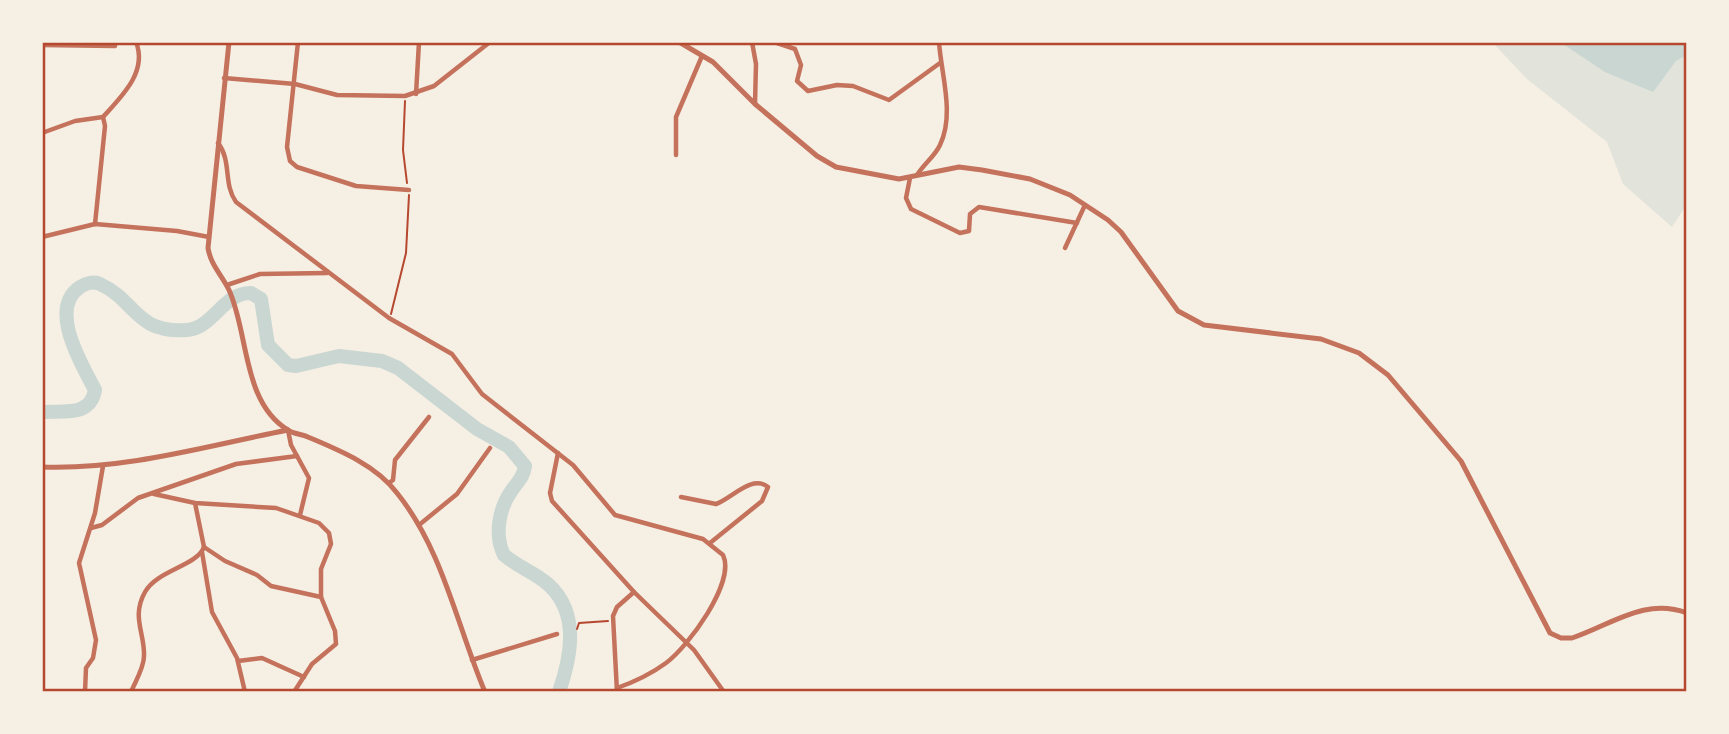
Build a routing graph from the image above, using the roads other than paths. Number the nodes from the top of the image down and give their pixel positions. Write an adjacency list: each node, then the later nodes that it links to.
1 (136, 42): 18 (street)
2 (229, 42): 14 (street)
3 (298, 42): 15 (street)
4 (419, 42): 16 (street)
5 (489, 42): 16 (street)
6 (679, 42): 12 (street)
7 (752, 42): 17 (street)
8 (939, 42): 13 (street)
9 (778, 43): 13 (street)
10 (115, 44): 11 (street)
11 (42, 46)
12 (702, 56): 17 (street); 21 (street)
13 (940, 63): 22 (street)
14 (224, 78): 15 (street); 20 (street)
15 (295, 84): 16 (street); 23 (street)
16 (416, 93)
17 (755, 104): 22 (street)
18 (103, 117): 19 (street); 26 (street)
19 (42, 133)
20 (218, 143): 28 (street); 30 (street)
21 (676, 155)
22 (913, 177): 24 (street); 25 (street)
23 (409, 190)
24 (1086, 204): 25 (street); 50 (street)
25 (1077, 223): 29 (street)
26 (95, 224): 27 (street); 28 (street)
27 (42, 237)
28 (209, 237): 31 (street)
29 (1065, 248)
30 (328, 273): 31 (street); 35 (street)
31 (228, 288): 33 (street)
32 (429, 417): 39 (street)
33 (288, 430): 36 (street); 37 (street); 39 (street)
34 (490, 448): 44 (street)
35 (558, 453): 46 (street); 48 (street)
36 (297, 456): 40 (street); 43 (street)
37 (103, 466): 38 (street); 45 (street)
38 (43, 467)
39 (389, 483): 44 (street)
40 (154, 494): 42 (street); 45 (street)
41 (681, 497): 46 (street)
42 (195, 503): 43 (street); 47 (street)
43 (300, 515): 49 (street)
44 (419, 525): 53 (street)
45 (91, 528): 57 (street)
46 (710, 543): 52 (street)
47 (203, 550): 49 (street); 54 (street); 58 (street)
48 (634, 592): 52 (street); 56 (street)
49 (321, 597): 55 (street)
50 (1687, 613)
51 (557, 634): 53 (street)
52 (685, 642): 56 (street); 62 (street)
53 (472, 660): 61 (street)
54 (238, 662): 55 (street); 59 (street)
55 (304, 677): 60 (street)
56 (617, 690)
57 (85, 692)
58 (131, 692)
59 (245, 692)
60 (294, 692)
61 (485, 692)
62 (724, 692)

